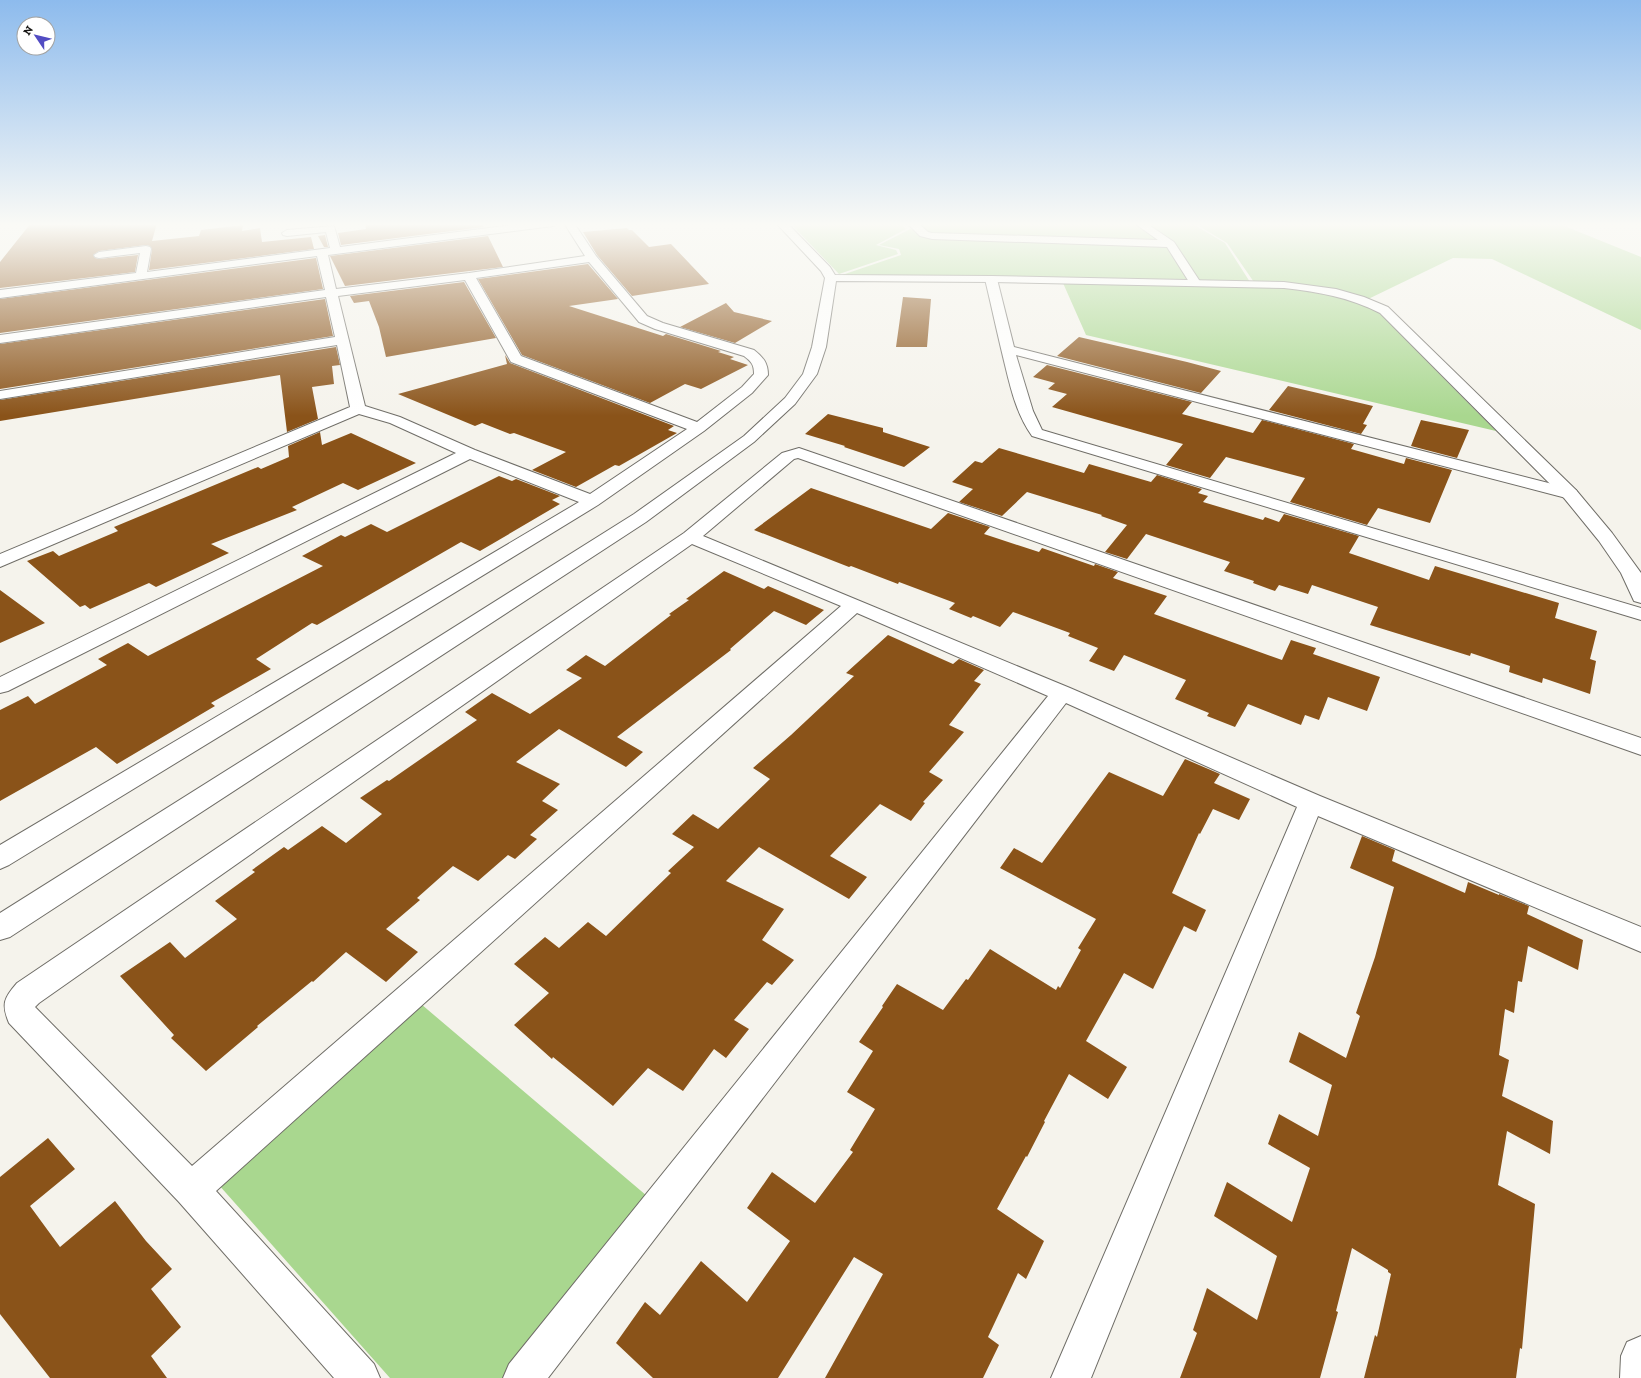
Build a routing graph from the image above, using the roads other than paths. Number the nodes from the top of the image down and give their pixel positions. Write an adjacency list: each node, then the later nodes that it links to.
1 (52, 287): 10 (street)
2 (331, 287): 9 (street)
3 (377, 287): 9 (street)
4 (475, 287): 16 (street)
5 (616, 287): 16 (street)
6 (829, 287): 30 (street)
7 (994, 287): 13 (street)
8 (1307, 287): 18 (street)
9 (331, 293): 11 (street); 12 (street)
10 (0, 294)
11 (0, 340)
12 (342, 340): 14 (street); 15 (street)
13 (1007, 350): 18 (street); 24 (street)
14 (0, 395)
15 (358, 409): 17 (street); 21 (street)
16 (699, 428): 19 (street)
17 (469, 453): 19 (street); 25 (street)
18 (1570, 494): 22 (street)
19 (592, 501): 29 (street)
20 (690, 537): 23 (street); 27 (street); 32 (street)
21 (1, 559)
22 (1641, 597)
23 (855, 605): 26 (street); 32 (street)
24 (1641, 614)
25 (0, 686)
26 (1062, 693): 28 (street); 35 (street)
27 (1641, 747)
28 (1311, 803): 31 (street); 36 (street)
29 (0, 858)
30 (0, 928)
31 (1641, 940)
32 (191, 1190): 34 (street)
33 (1641, 1356): 37 (street)
34 (360, 1378)
35 (523, 1378)
36 (1071, 1378)
37 (1640, 1378)

